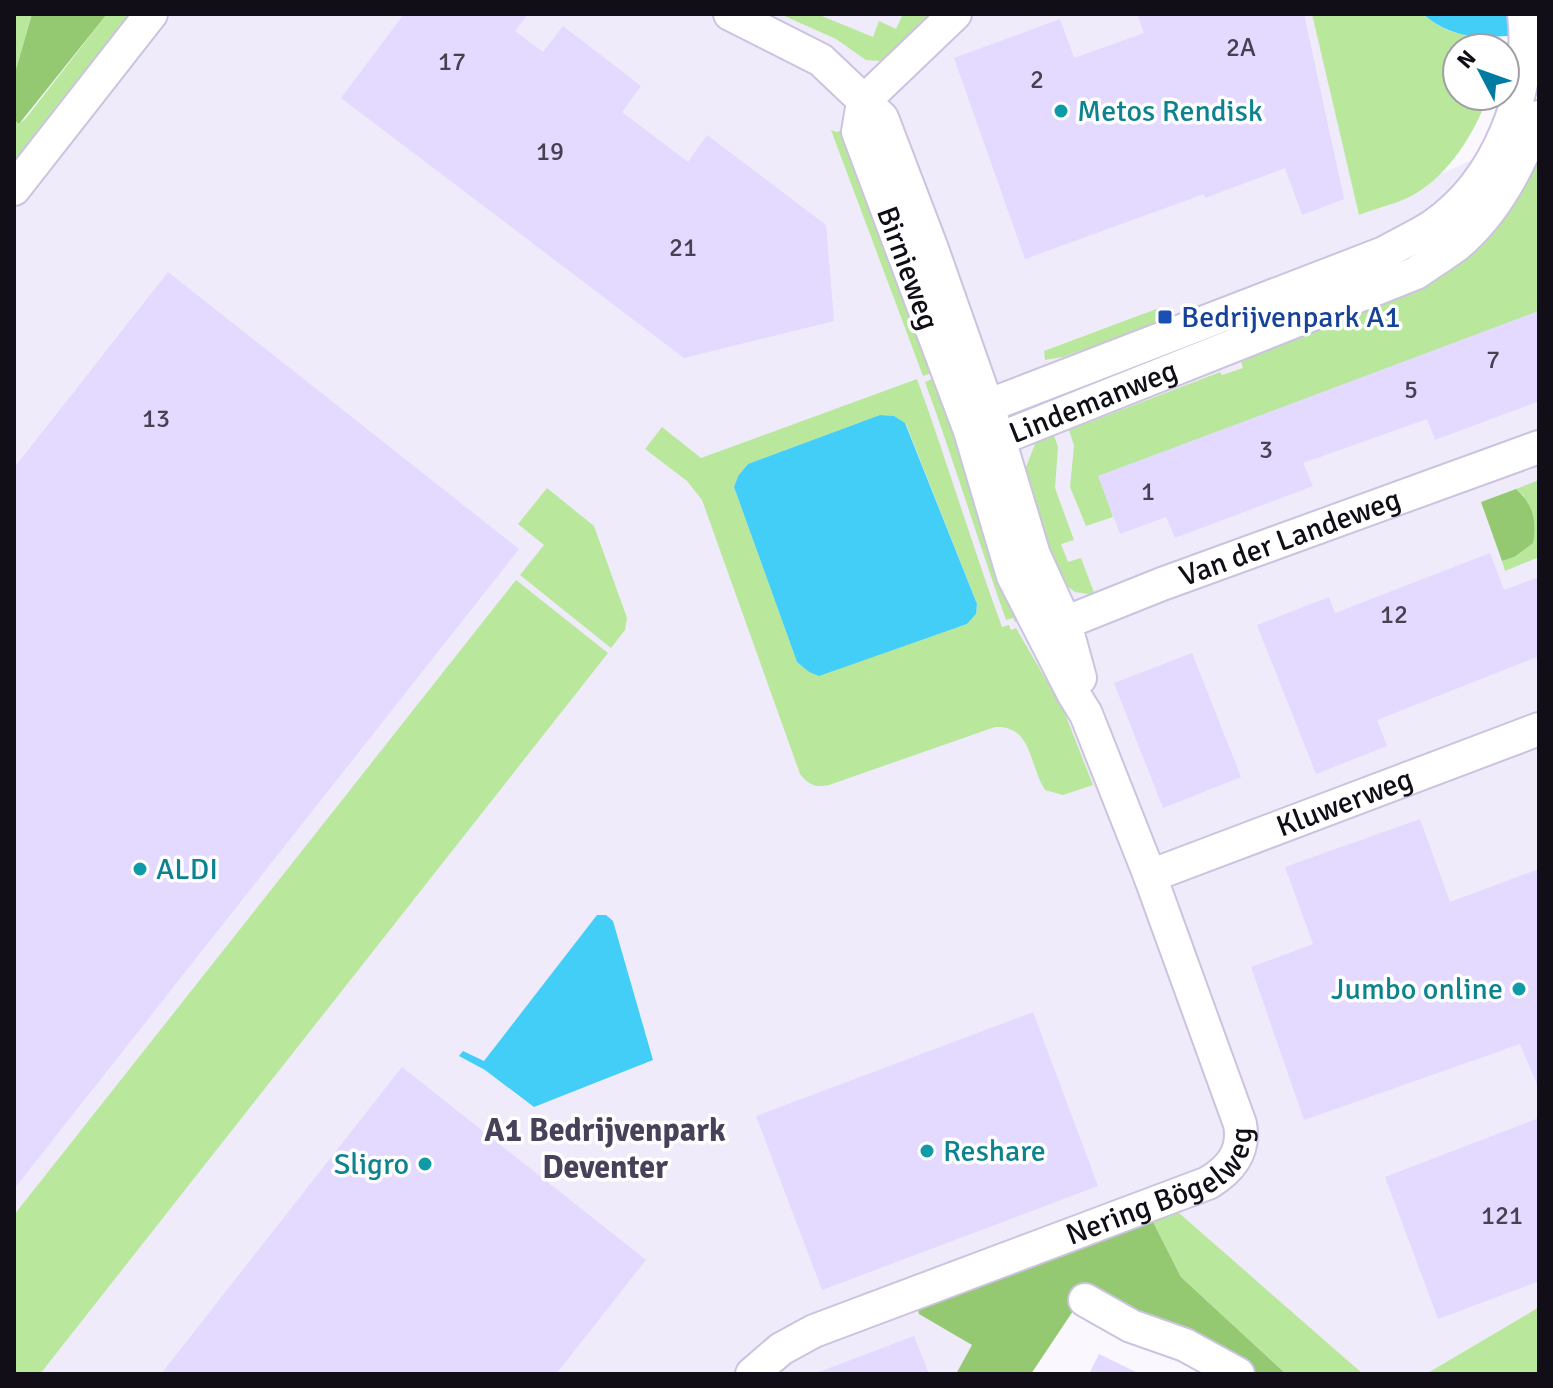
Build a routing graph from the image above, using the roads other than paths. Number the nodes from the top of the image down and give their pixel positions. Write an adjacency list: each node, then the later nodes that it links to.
1 (151, 14): 7 (street)
2 (730, 14): 5 (street)
3 (955, 14): 5 (street)
4 (1525, 28): 8 (street, Lindemanweg)
5 (863, 102): 8 (street, Birnieweg)
6 (1539, 117): 8 (street, Lindemanweg)
7 (14, 189)
8 (985, 425): 10 (street, Nering Bögelweg)
9 (1539, 447): 10 (street, Van der Landeweg)
10 (1053, 628): 12 (street, Nering Bögelweg)
11 (1539, 729): 12 (street, Kluwerweg)
12 (1150, 876): 14 (street, Nering Bögelweg)
13 (1085, 1300): 15 (street)
14 (752, 1374)
15 (1238, 1374)

